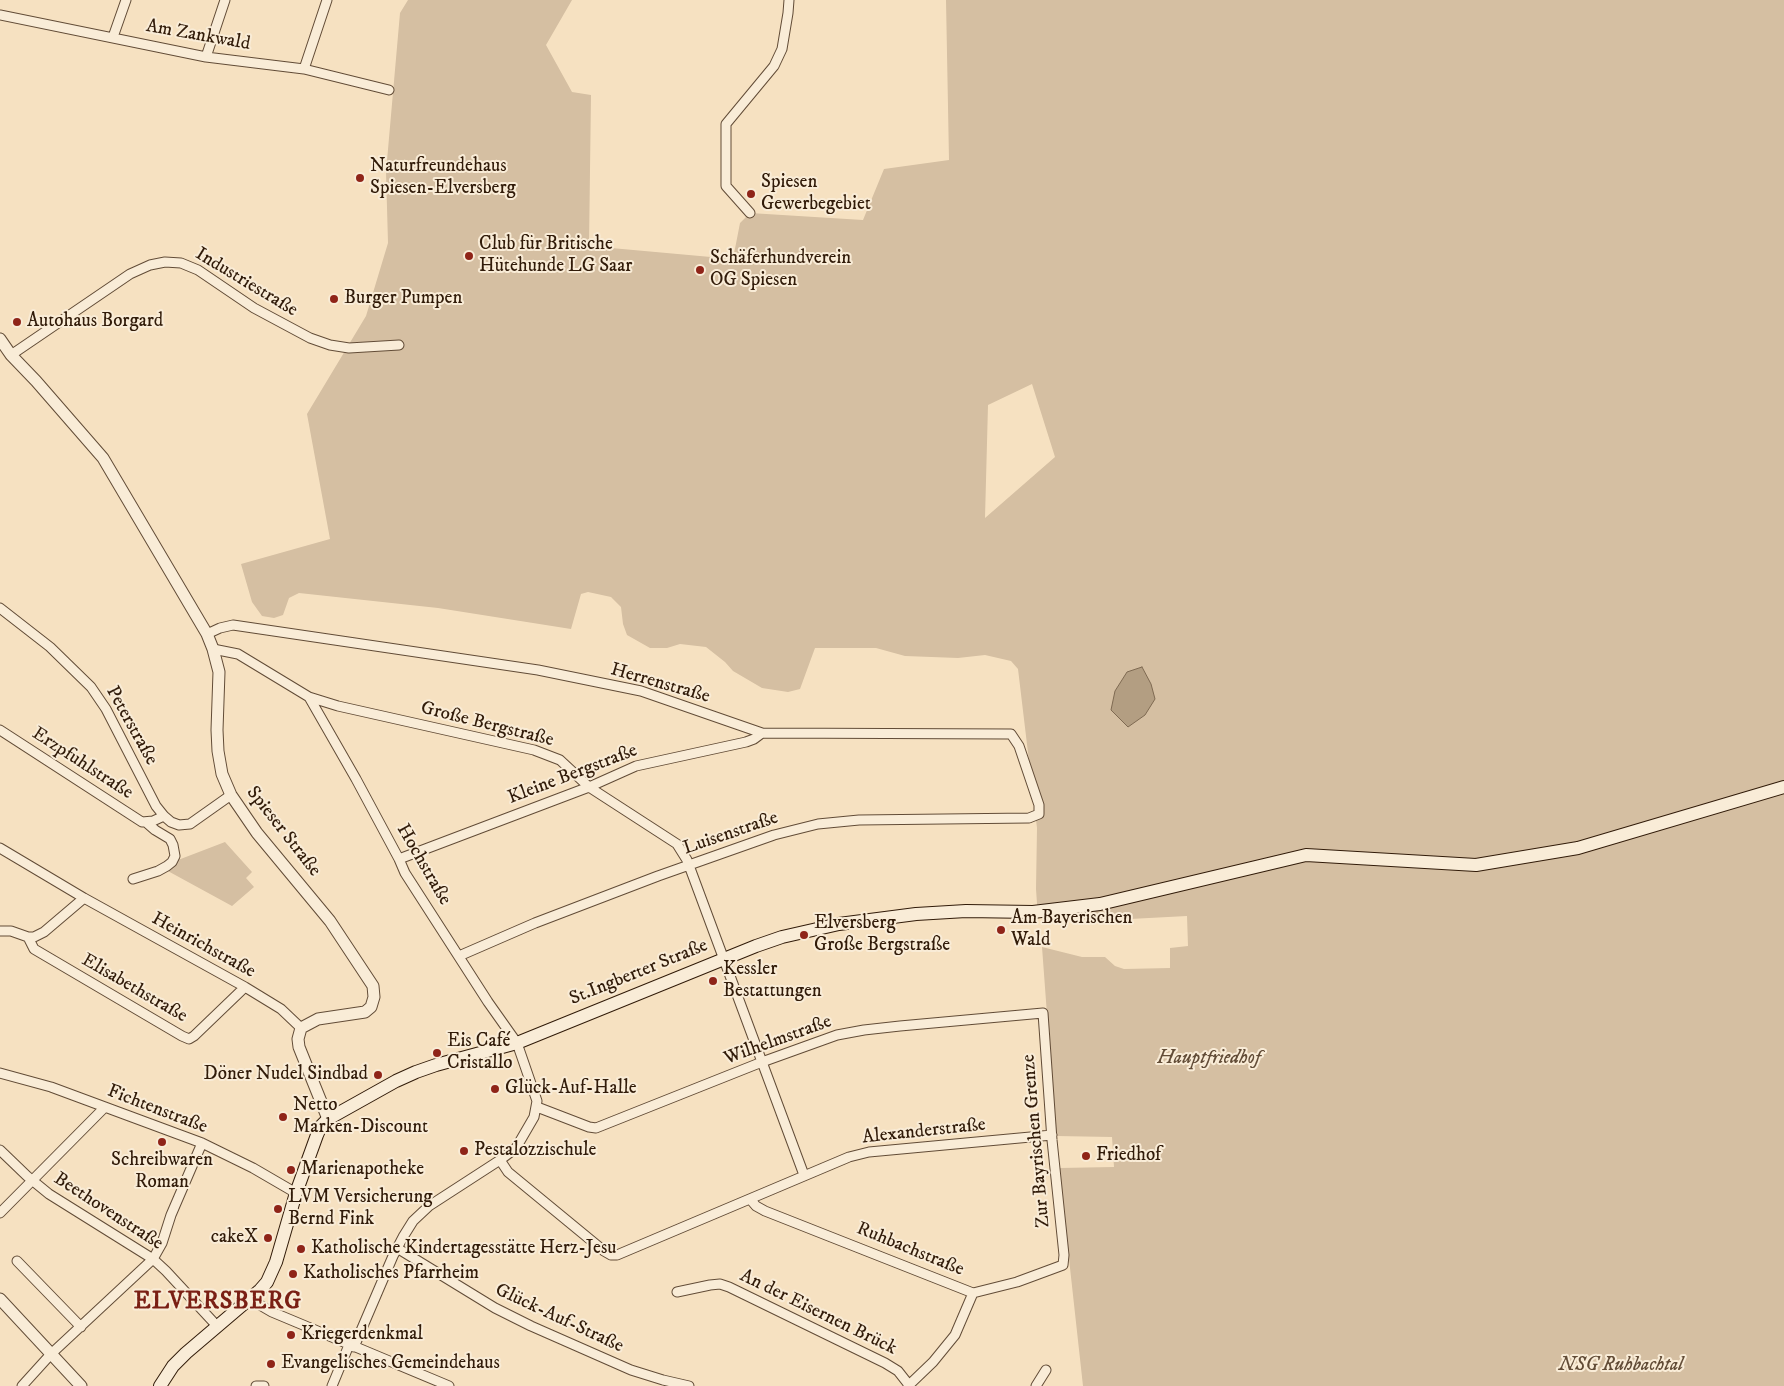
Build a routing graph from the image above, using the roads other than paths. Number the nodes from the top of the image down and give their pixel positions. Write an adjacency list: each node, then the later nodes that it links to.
1 (126, 0): 6 (street)
2 (225, 0): 7 (street)
3 (327, 0): 8 (street)
4 (789, 0): 10 (street)
5 (0, 15): 6 (street, Am Zankwald)
6 (113, 37): 7 (street, Am Zankwald)
7 (206, 57): 8 (street, Am Zankwald)
8 (304, 69): 9 (street, Am Zankwald)
9 (389, 90)
10 (750, 213)
11 (0, 339): 13 (street, Spieser Straße)
12 (399, 346): 13 (street, Industriestraße)
13 (11, 355): 15 (street, Spieser Straße)
14 (0, 608): 23 (street, Peterstraße)
15 (207, 634): 16 (street, Spieser Straße); 19 (street, Herrenstraße)
16 (214, 650): 17 (street, Große Bergstraße); 22 (street, Spieser Straße)
17 (309, 697): 20 (street, Große Bergstraße); 27 (street, Hochstraße)
18 (0, 730): 25 (street, Erzpfuhlstraße)
19 (762, 733): 20 (street, Kleine Bergstraße); 24 (street, Herrenstraße)
20 (589, 787): 27 (street, Kleine Bergstraße); 28 (street, Große Bergstraße)
21 (1784, 787): 34 (main road, St.Ingberter Straße)
22 (231, 795): 23 (street); 37 (street, Spieser Straße)
23 (164, 816): 25 (street)
24 (1029, 818): 28 (street, Luisenstraße)
25 (147, 823): 29 (street, Erzpfuhlstraße)
26 (0, 848): 30 (street, Heinrichstraße)
27 (399, 860): 33 (street, Hochstraße)
28 (690, 866): 33 (street, Luisenstraße); 34 (street, Große Bergstraße)
29 (133, 879)
30 (84, 898): 32 (street); 35 (street, Heinrichstraße)
31 (0, 931): 32 (street)
32 (28, 937): 35 (street, Elisabethstraße)
33 (459, 956): 38 (street, Hochstraße)
34 (724, 958): 38 (main road, St.Ingberter Straße); 39 (street, Große Bergstraße)
35 (245, 987): 37 (street, Heinrichstraße)
36 (1043, 1013): 39 (street, Wilhelmstraße); 44 (street, Zur Bayrischen Grenze)
37 (301, 1028): 43 (street)
38 (517, 1043): 42 (street, Hochstraße); 43 (main road, St.Ingberter Straße)
39 (762, 1062): 42 (street, Wilhelmstraße); 48 (street, Große Bergstraße)
40 (0, 1073): 41 (street, Fichtenstraße)
41 (105, 1107): 45 (street, Fichtenstraße); 49 (street)
42 (537, 1107): 47 (street)
43 (328, 1119): 50 (main road)
44 (1052, 1135): 48 (street, Alexanderstraße); 56 (street, Zur Bayrischen Grenze)
45 (202, 1143): 50 (street, Fichtenstraße); 54 (street)
46 (0, 1150): 49 (street, Beethovenstraße)
47 (500, 1160): 51 (street, Alexanderstraße); 53 (street)
48 (804, 1175): 51 (street, Alexanderstraße)
49 (33, 1181): 52 (street); 54 (street, Beethovenstraße)
50 (296, 1193): 59 (main road)
51 (750, 1199): 58 (street, Ruhbachstraße)
52 (0, 1213)
53 (397, 1248): 63 (street); 75 (street, Glück-Auf-Straße)
54 (153, 1259): 61 (street, Beethovenstraße); 62 (street)
55 (17, 1261): 62 (street)
56 (1063, 1265): 58 (street, Ruhbachstraße)
57 (677, 1292): 67 (street, An der Eisernen Brück)
58 (973, 1294): 67 (street, An der Eisernen Brück)
59 (252, 1296): 61 (main road); 63 (street)
60 (0, 1299): 64 (street)
61 (217, 1326): 70 (main road)
62 (81, 1327): 64 (street)
63 (351, 1346): 66 (street); 73 (street)
64 (51, 1354): 68 (street); 69 (street)
65 (1046, 1370): 76 (street)
66 (431, 1383): 74 (street)
67 (909, 1385)
68 (22, 1386)
69 (81, 1386)
70 (160, 1386)
71 (256, 1386): 72 (street)
72 (264, 1386)
73 (332, 1386)
74 (449, 1386)
75 (690, 1386)
76 (1036, 1386)

